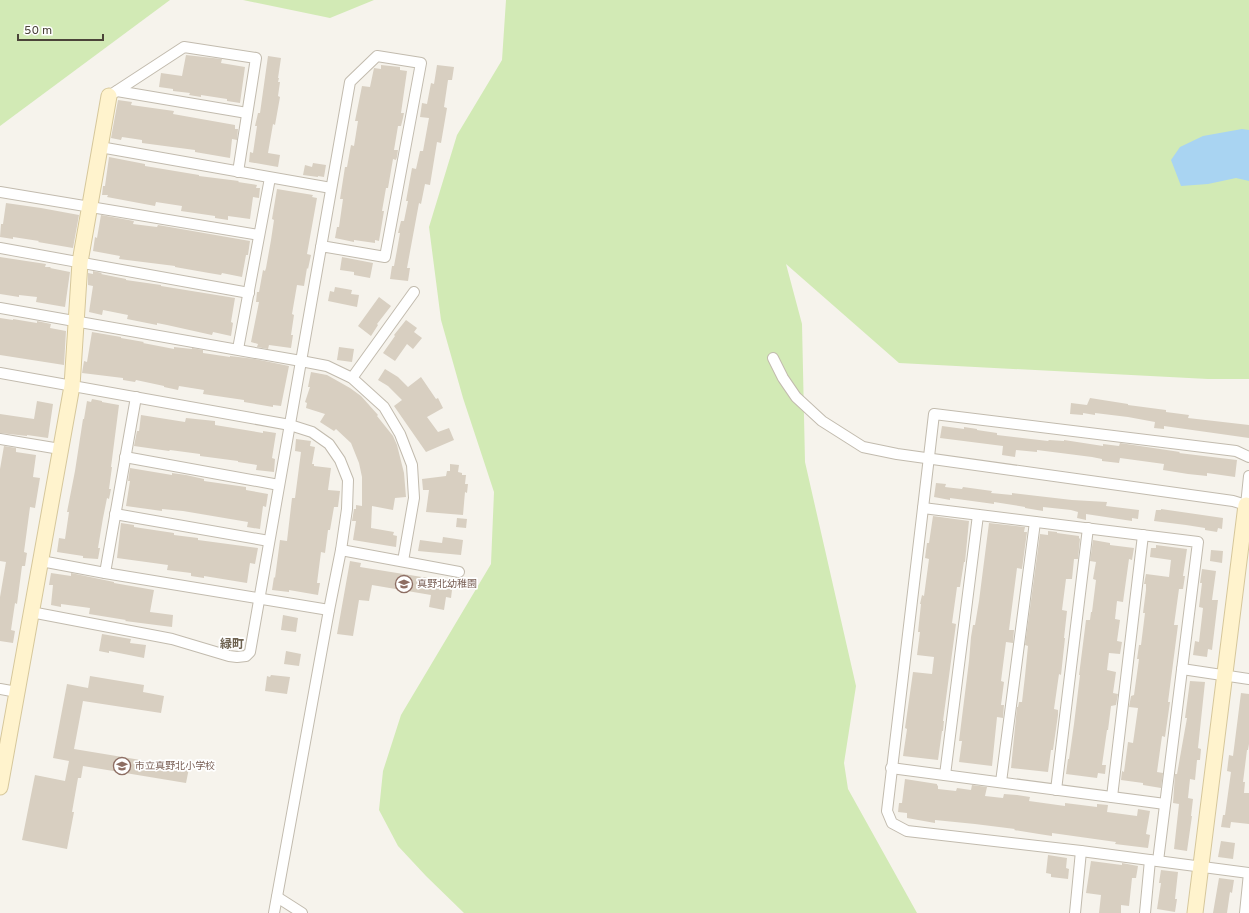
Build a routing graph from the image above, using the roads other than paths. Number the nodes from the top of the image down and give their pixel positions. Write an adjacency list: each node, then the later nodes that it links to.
1 (113, 93): 2 (street); 2 (street); 3 (street)
2 (247, 113): 4 (street)
3 (100, 147): 4 (street); 8 (street)
4 (238, 172): 5 (street)
5 (270, 178): 6 (street); 9 (street)
6 (331, 188): 10 (street); 10 (street)
7 (0, 192): 8 (street)
8 (90, 207): 9 (street); 12 (street)
9 (259, 235): 14 (street)
10 (321, 246): 19 (street)
11 (0, 248): 12 (street)
12 (80, 262): 14 (street); 16 (street)
13 (414, 292): 21 (street)
14 (249, 293): 17 (street)
15 (0, 308): 16 (street)
16 (76, 321): 17 (street); 22 (street)
17 (238, 349): 19 (street)
18 (774, 358): 29 (street)
19 (301, 361): 21 (street); 24 (street)
20 (0, 374): 22 (street)
21 (352, 378): 42 (street)
22 (72, 386): 23 (street); 26 (street)
23 (136, 397): 24 (street); 28 (street)
24 (290, 425): 31 (street); 40 (street)
25 (0, 439): 26 (street)
26 (60, 449): 41 (street)
27 (1249, 456): 29 (street)
28 (125, 457): 31 (street); 34 (street)
29 (928, 459): 32 (street); 33 (street)
30 (1249, 476): 32 (street)
31 (279, 485): 39 (street)
32 (1247, 506): 49 (street)
33 (923, 508): 35 (street); 53 (street)
34 (115, 514): 39 (street); 44 (street)
35 (978, 515): 36 (street); 54 (street)
36 (1035, 522): 37 (street); 55 (street)
37 (1088, 528): 38 (street); 57 (street)
38 (1143, 535): 48 (street); 58 (street)
39 (269, 541): 45 (street)
40 (341, 550): 42 (street); 46 (street)
41 (40, 561): 44 (street); 47 (street)
42 (403, 561): 43 (street)
43 (459, 572)
44 (104, 573): 45 (street)
45 (259, 598): 46 (street); 47 (street)
46 (329, 610): 63 (street)
47 (31, 612): 52 (street)
48 (1182, 669): 49 (street); 59 (street)
49 (1224, 676): 50 (street); 62 (street)
50 (1249, 678)
51 (0, 689): 52 (street)
52 (17, 692): 56 (street)
53 (891, 768): 54 (street); 60 (street)
54 (945, 775): 55 (street)
55 (1001, 782): 57 (street)
56 (0, 787)
57 (1056, 790): 58 (street)
58 (1112, 797): 59 (street)
59 (1165, 804): 61 (street)
60 (1081, 851): 61 (street); 66 (street)
61 (1154, 860): 62 (street); 67 (street)
62 (1201, 867): 68 (street); 69 (street)
63 (277, 897): 64 (street); 65 (street)
64 (274, 913)
65 (302, 913)
66 (1075, 913)
67 (1145, 913)
68 (1195, 913)
69 (1245, 913)

